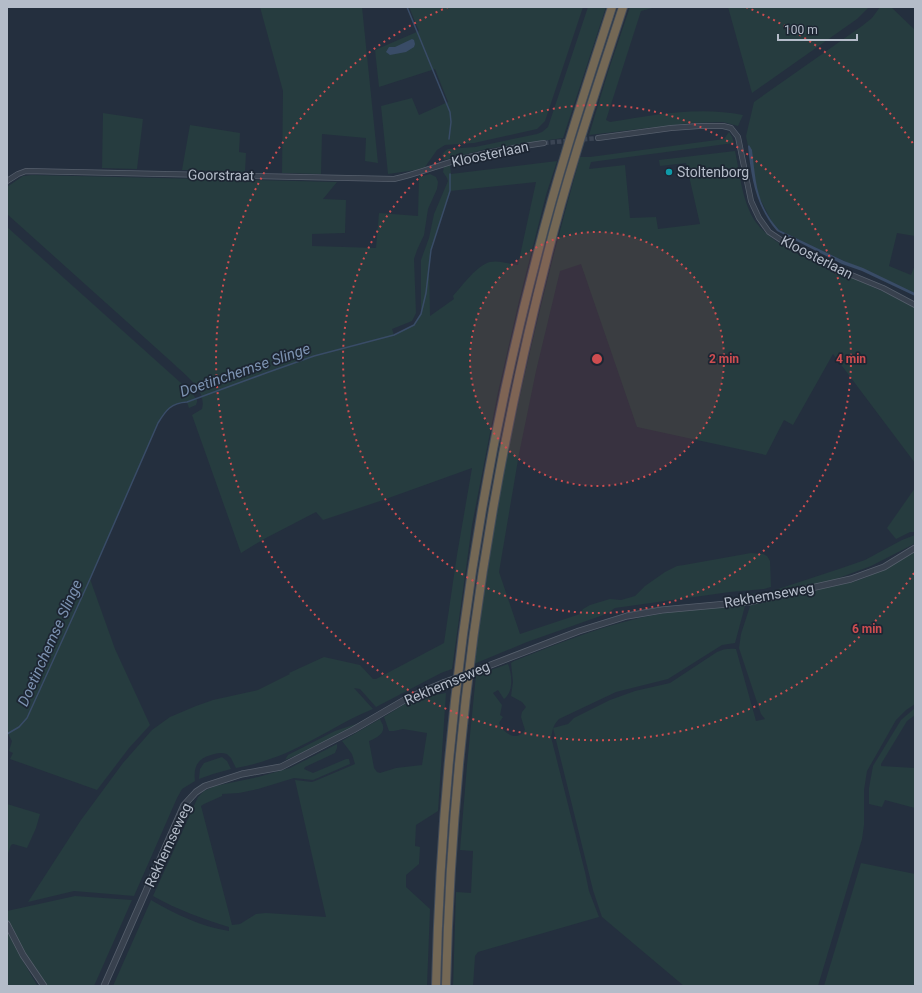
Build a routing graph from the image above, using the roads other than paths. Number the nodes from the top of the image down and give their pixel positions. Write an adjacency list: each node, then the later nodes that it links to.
1 (612, 7): 12 (highway)
2 (623, 7): 13 (highway)
3 (598, 138): 7 (street, Kloosterlaan)
4 (544, 144): 5 (street, Kloosterlaan)
5 (436, 166): 6 (street, Goorstraat)
6 (7, 181)
7 (915, 306)
8 (915, 548): 11 (street, Rekhemseweg, bridge)
9 (7, 924): 10 (street)
10 (44, 986)
11 (104, 986)
12 (436, 986)
13 (446, 986)

